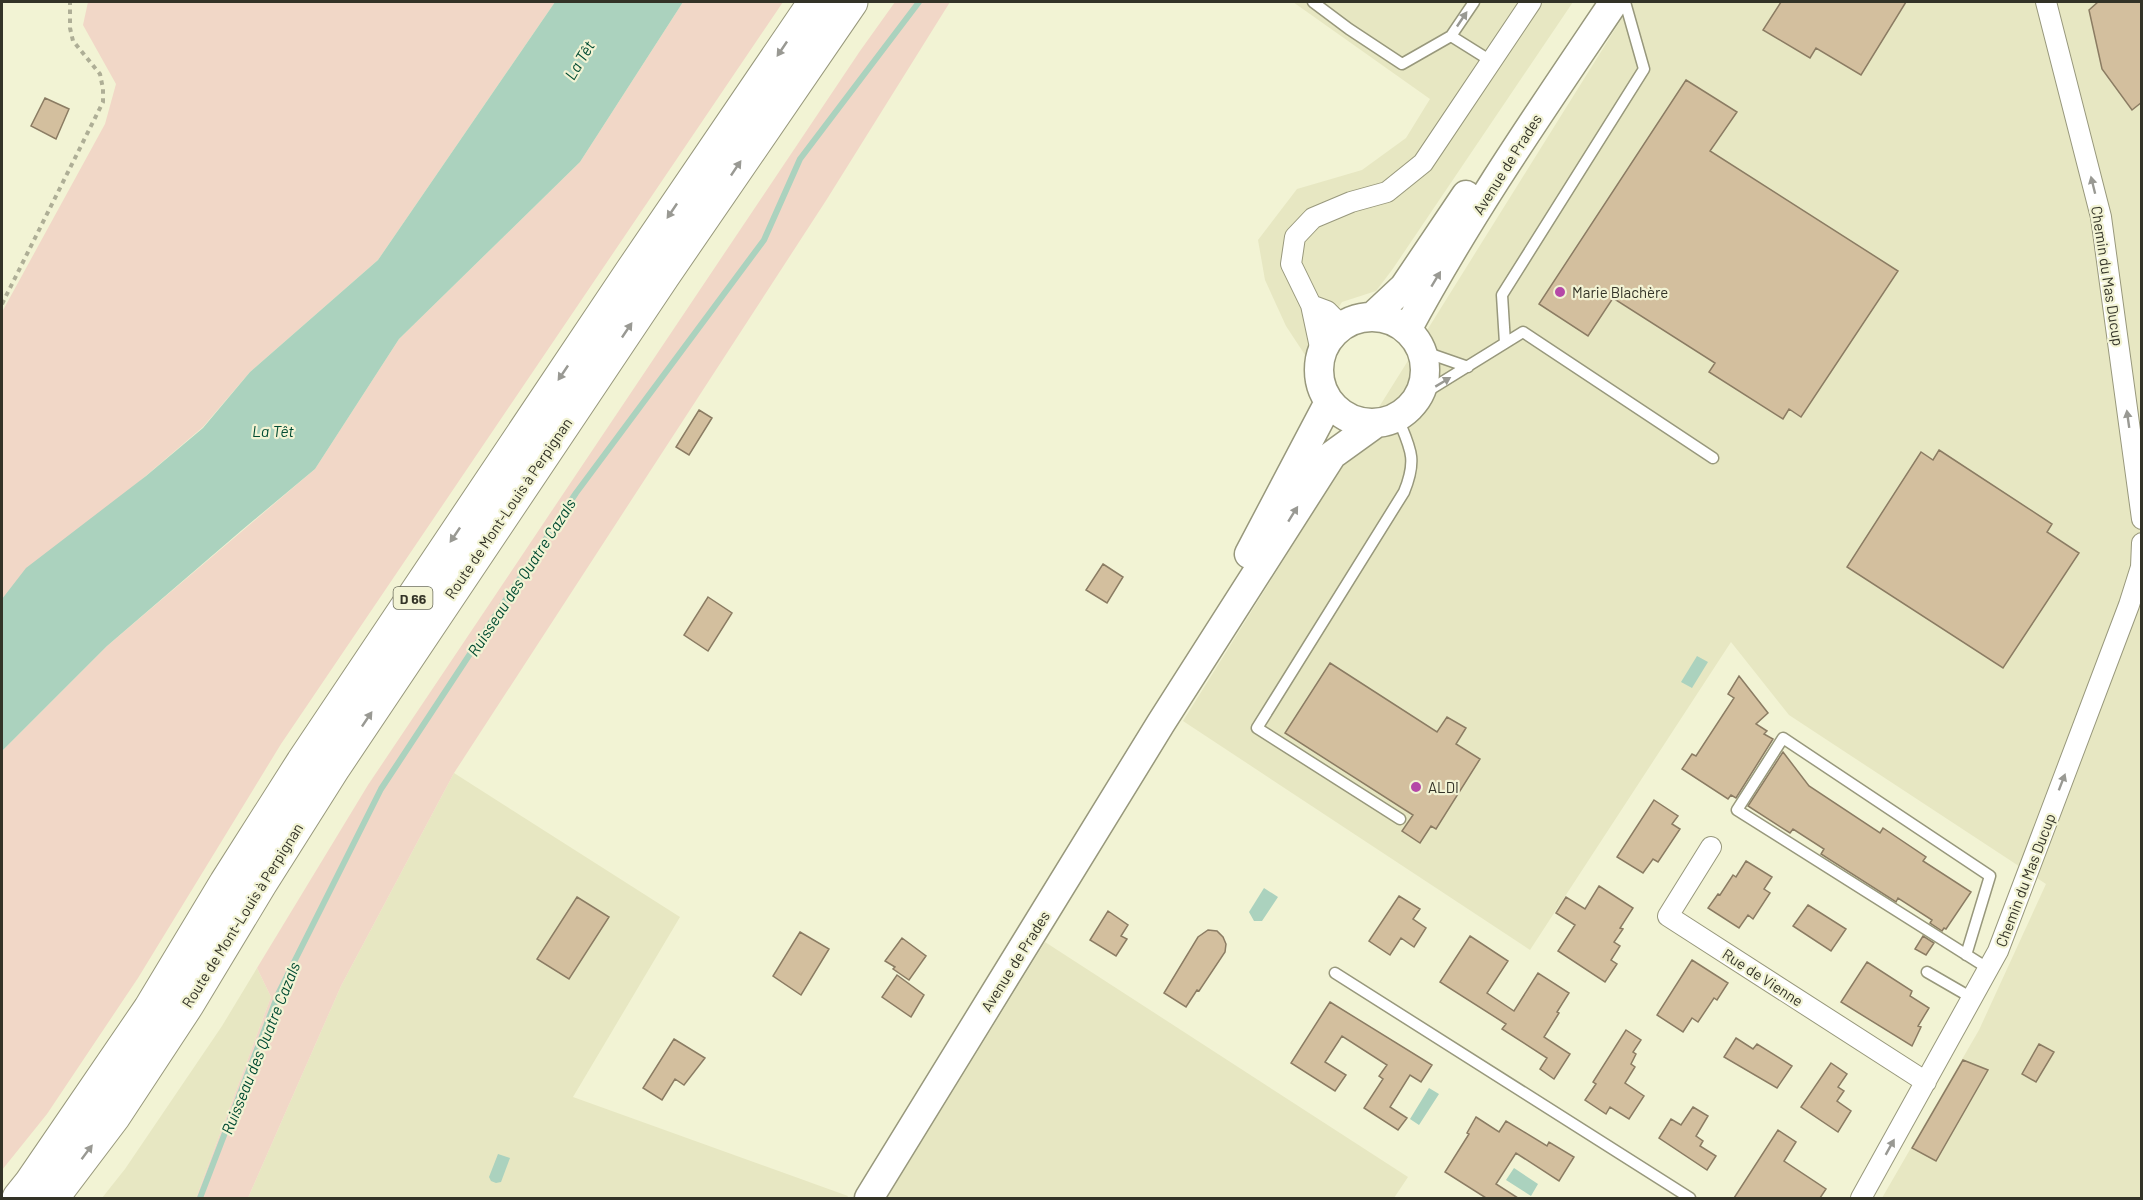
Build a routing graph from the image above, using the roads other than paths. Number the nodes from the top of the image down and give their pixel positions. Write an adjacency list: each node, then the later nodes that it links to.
1 (815, 2): 34 (highway, Route de Mont-Louis à Perpignan / D 66, one-way to 34)
2 (851, 2): 35 (highway, Route de Mont-Louis à Perpignan / D 66, one-way to 2)
3 (1313, 2): 10 (lane)
4 (1474, 2): 10 (lane, one-way to 4)
5 (1531, 2): 11 (street)
6 (1596, 2): 13 (main road, Avenue de Prades)
7 (1614, 2): 15 (main road, Avenue de Prades, one-way to 7)
8 (1625, 2): 16 (lane)
9 (2046, 2): 22 (street, Chemin du Mas Ducup, one-way to 9)
10 (1451, 36): 11 (lane)
11 (1491, 62): 12 (street)
12 (1311, 305): 14 (street); 17 (street)
13 (1373, 316): 14 (main road); 15 (main road)
14 (1342, 326): 17 (main road)
15 (1415, 340): 18 (lane); 20 (main road)
16 (1505, 343): 18 (lane); 21 (lane)
17 (1321, 352): 19 (main road)
18 (1468, 367): 20 (lane, one-way to 18)
19 (1329, 402): 20 (main road); 25 (main road, Avenue de Prades)
20 (1397, 412): 25 (main road, Avenue de Prades, one-way to 20); 26 (lane)
21 (1713, 458)
22 (2142, 519)
23 (2142, 543): 24 (street, Chemin du Mas Ducup)
24 (2135, 609): 29 (street, Chemin du Mas Ducup, one-way to 24)
25 (1161, 723): 36 (main road, Avenue de Prades)
26 (1400, 819)
27 (1711, 847): 33 (street, Rue de Vienne)
28 (1966, 955): 28 (lane); 29 (lane)
29 (1989, 969): 32 (street, Chemin du Mas Ducup)
30 (1927, 972): 32 (lane)
31 (1335, 973): 37 (lane)
32 (1972, 998): 33 (street, Chemin du Mas Ducup)
33 (1926, 1082): 38 (street, Chemin du Mas Ducup, one-way to 33)
34 (19, 1198)
35 (52, 1198)
36 (869, 1198)
37 (1690, 1198)
38 (1861, 1198)

